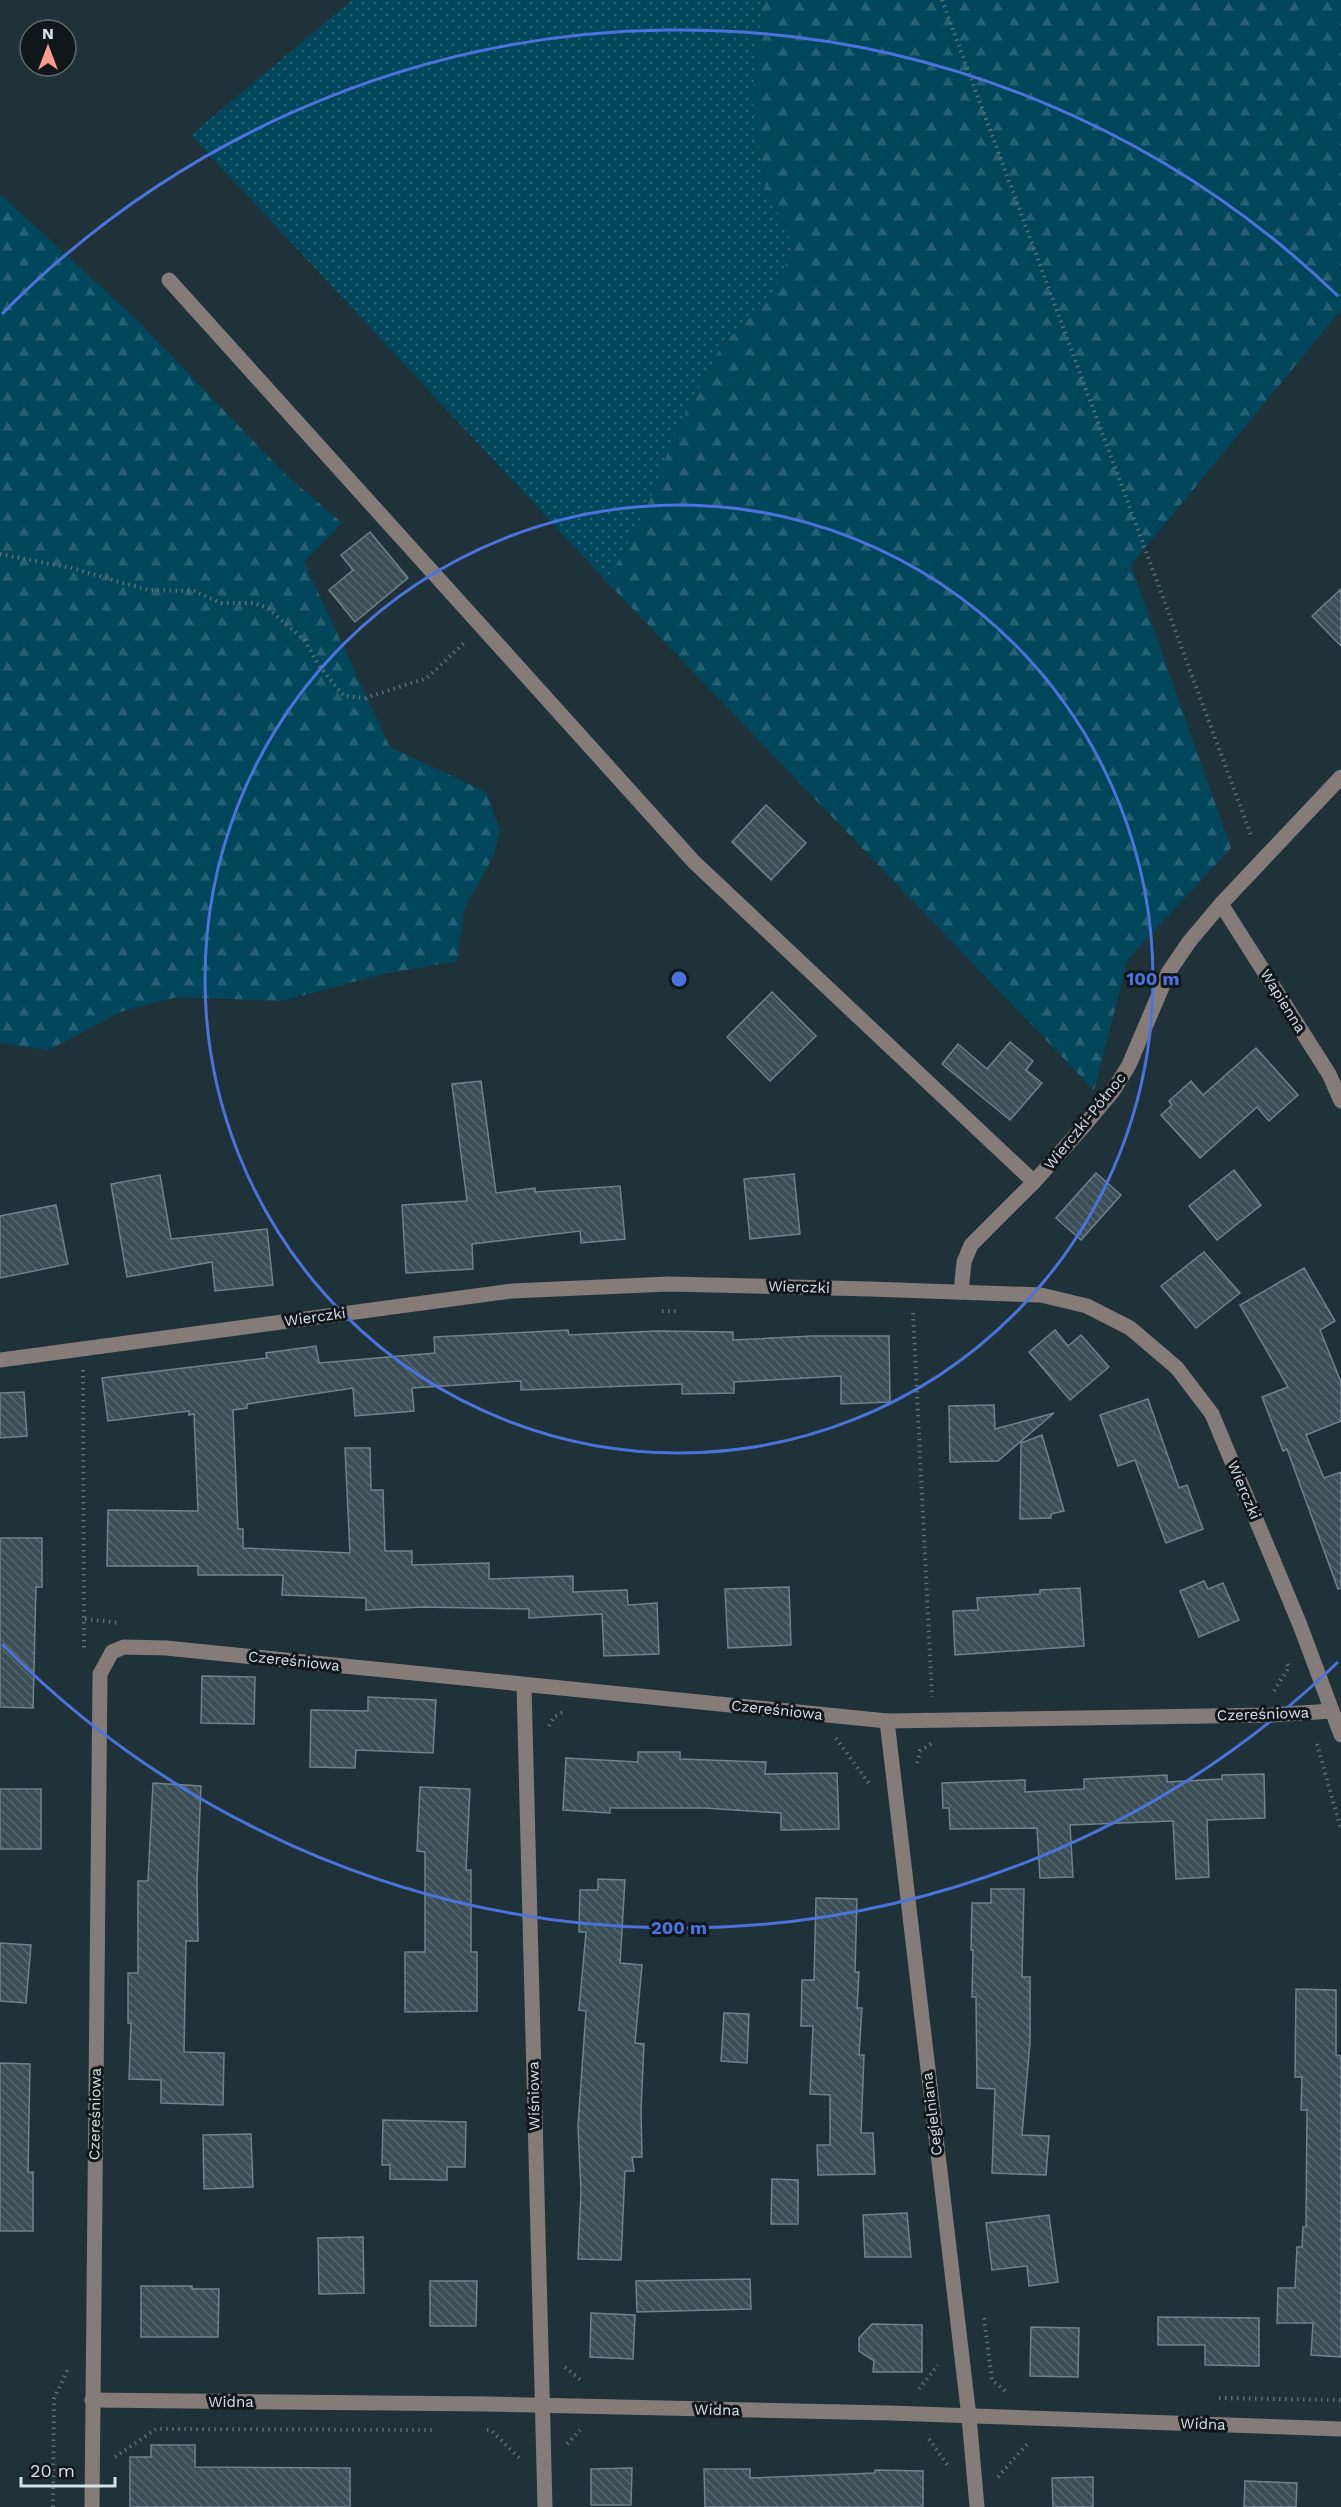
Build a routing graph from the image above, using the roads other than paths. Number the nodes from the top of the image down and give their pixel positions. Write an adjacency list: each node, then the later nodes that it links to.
1 (169, 280): 5 (street)
2 (1341, 777): 3 (street, Wierczki-Północ)
3 (1221, 904): 4 (street, Wapienna); 5 (street, Wierczki-Północ)
4 (1341, 1101)
5 (1034, 1182): 6 (street, Wierczki-Północ)
6 (961, 1292): 7 (street, Wierczki); 9 (street, Wierczki)
7 (0, 1360)
8 (524, 1685): 10 (street, Czereśniowa); 12 (street, Czereśniowa); 13 (street, Wiśniowa)
9 (1332, 1711): 10 (street, Czereśniowa); 11 (street, Wierczki)
10 (887, 1721): 14 (street, Cegielniana)
11 (1341, 1735)
12 (92, 2400): 13 (street, Widna); 16 (street, Czereśniowa)
13 (542, 2406): 14 (street, Widna); 17 (street, Wiśniowa)
14 (969, 2417): 15 (street, Widna); 18 (street, Cegielniana)
15 (1341, 2429)
16 (92, 2507)
17 (545, 2507)
18 (977, 2507)

